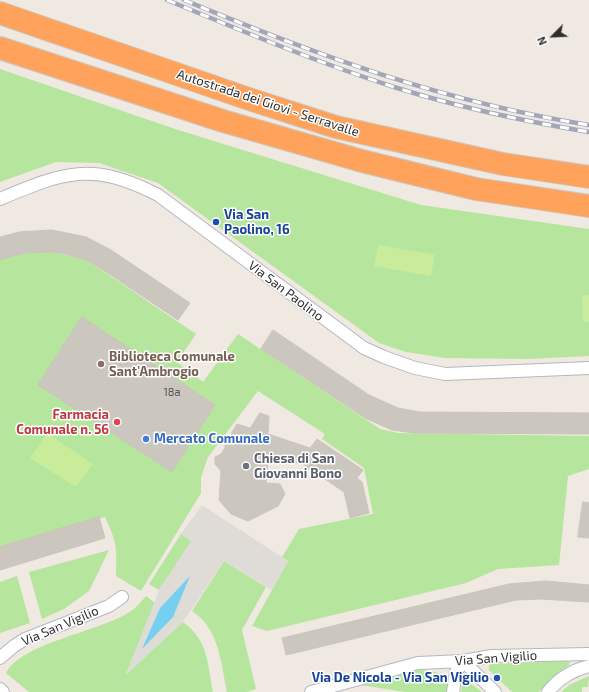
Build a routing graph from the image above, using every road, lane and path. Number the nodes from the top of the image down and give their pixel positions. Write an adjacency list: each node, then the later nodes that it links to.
1 (0, 0): 3 (highway)
2 (0, 13): 3 (highway, Autostrada dei Giovi - Serravalle)
3 (73, 38): 5 (highway, Autostrada dei Giovi - Serravalle)
4 (0, 48): 7 (highway, Autostrada dei Giovi - Serravalle)
5 (589, 177)
6 (0, 199): 8 (street, Via San Paolino)
7 (589, 206)
8 (589, 368)
9 (122, 596): 11 (street, Via San Vigilio)
10 (589, 654): 12 (street, Via San Vigilio)
11 (0, 658)
12 (462, 661): 16 (street, Via San Vigilio); 17 (street); 18 (street)
13 (589, 666): 19 (street)
14 (0, 689): 15 (street)
15 (3, 692)
16 (311, 692)
17 (453, 692)
18 (495, 692)
19 (548, 692)

